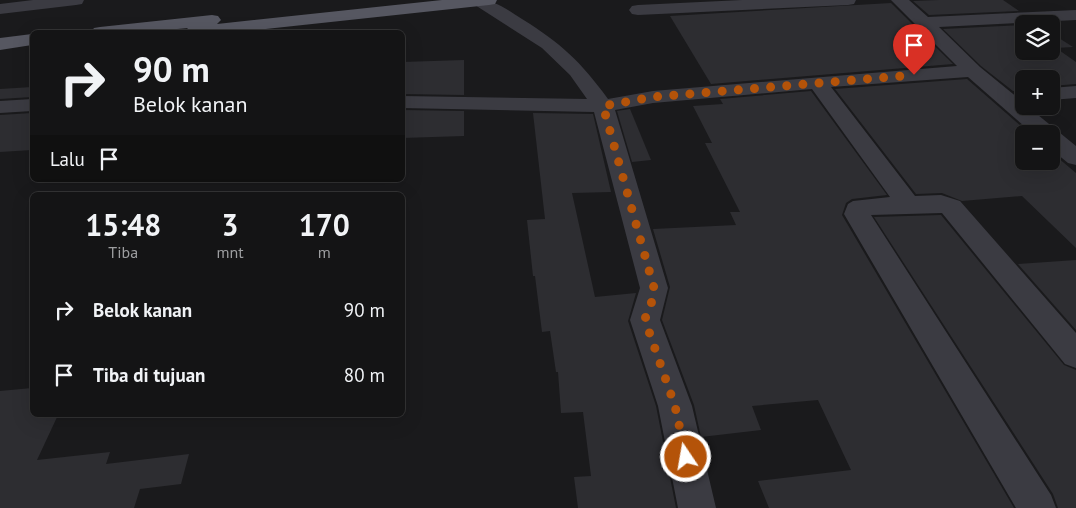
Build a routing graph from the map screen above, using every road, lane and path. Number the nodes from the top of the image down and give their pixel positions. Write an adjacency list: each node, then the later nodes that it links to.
1 (76, 0): 8 (street)
2 (385, 0): 12 (main road)
3 (488, 0): 6 (main road)
4 (848, 0): 7 (street)
5 (899, 0): 11 (street)
6 (481, 1): 13 (main road); 25 (street)
7 (772, 1): 9 (street)
8 (0, 9)
9 (638, 10)
10 (1076, 15): 11 (street)
11 (924, 23): 18 (street)
12 (118, 30)
13 (212, 30)
14 (30, 40): 15 (main road)
15 (0, 44)
16 (30, 50): 17 (main road)
17 (0, 54)
18 (973, 72): 19 (street); 22 (street)
19 (817, 82): 25 (street); 28 (street)
20 (1076, 92): 21 (street)
21 (1060, 93)
22 (1014, 98): 27 (street)
23 (405, 102): 25 (street)
24 (30, 105): 26 (street)
25 (603, 106): 30 (street)
26 (0, 107)
27 (1063, 145)
28 (908, 204): 29 (street); 31 (street)
29 (1076, 355)
30 (696, 508)
31 (1037, 508)

